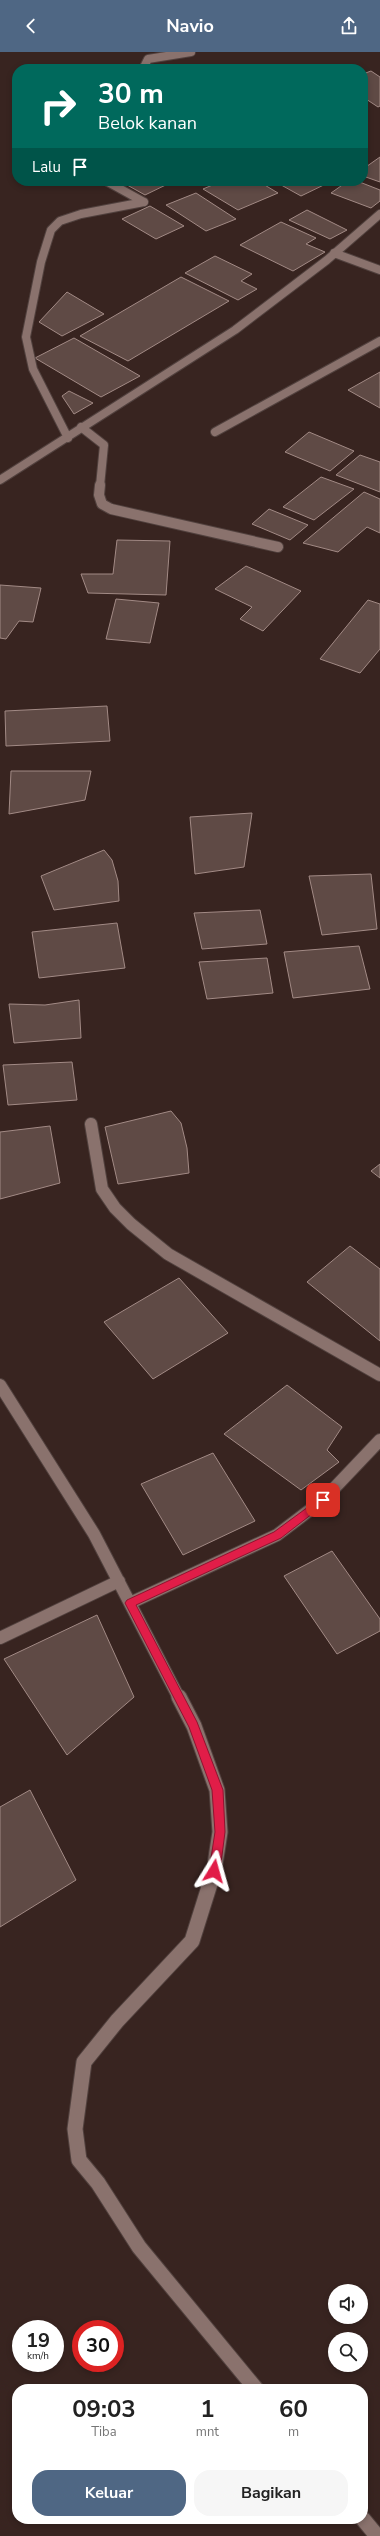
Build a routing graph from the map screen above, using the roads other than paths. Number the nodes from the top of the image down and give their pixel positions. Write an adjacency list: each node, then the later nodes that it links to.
1 (191, 52): 2 (street)
2 (146, 64)
3 (115, 186): 10 (street)
4 (380, 214): 5 (street)
5 (334, 253): 6 (street); 8 (street)
6 (380, 270)
7 (380, 341): 9 (street)
8 (81, 427): 10 (street); 12 (street)
9 (216, 432)
10 (68, 438): 11 (street)
11 (0, 480)
12 (278, 547)
13 (91, 1124): 14 (street)
14 (380, 1376)
15 (0, 1385): 17 (street)
16 (380, 1440): 18 (street)
17 (119, 1581): 18 (street); 19 (street)
18 (130, 1603): 20 (street)
19 (0, 1638)
20 (252, 2384)
21 (367, 2524): 22 (street)
22 (377, 2536)

